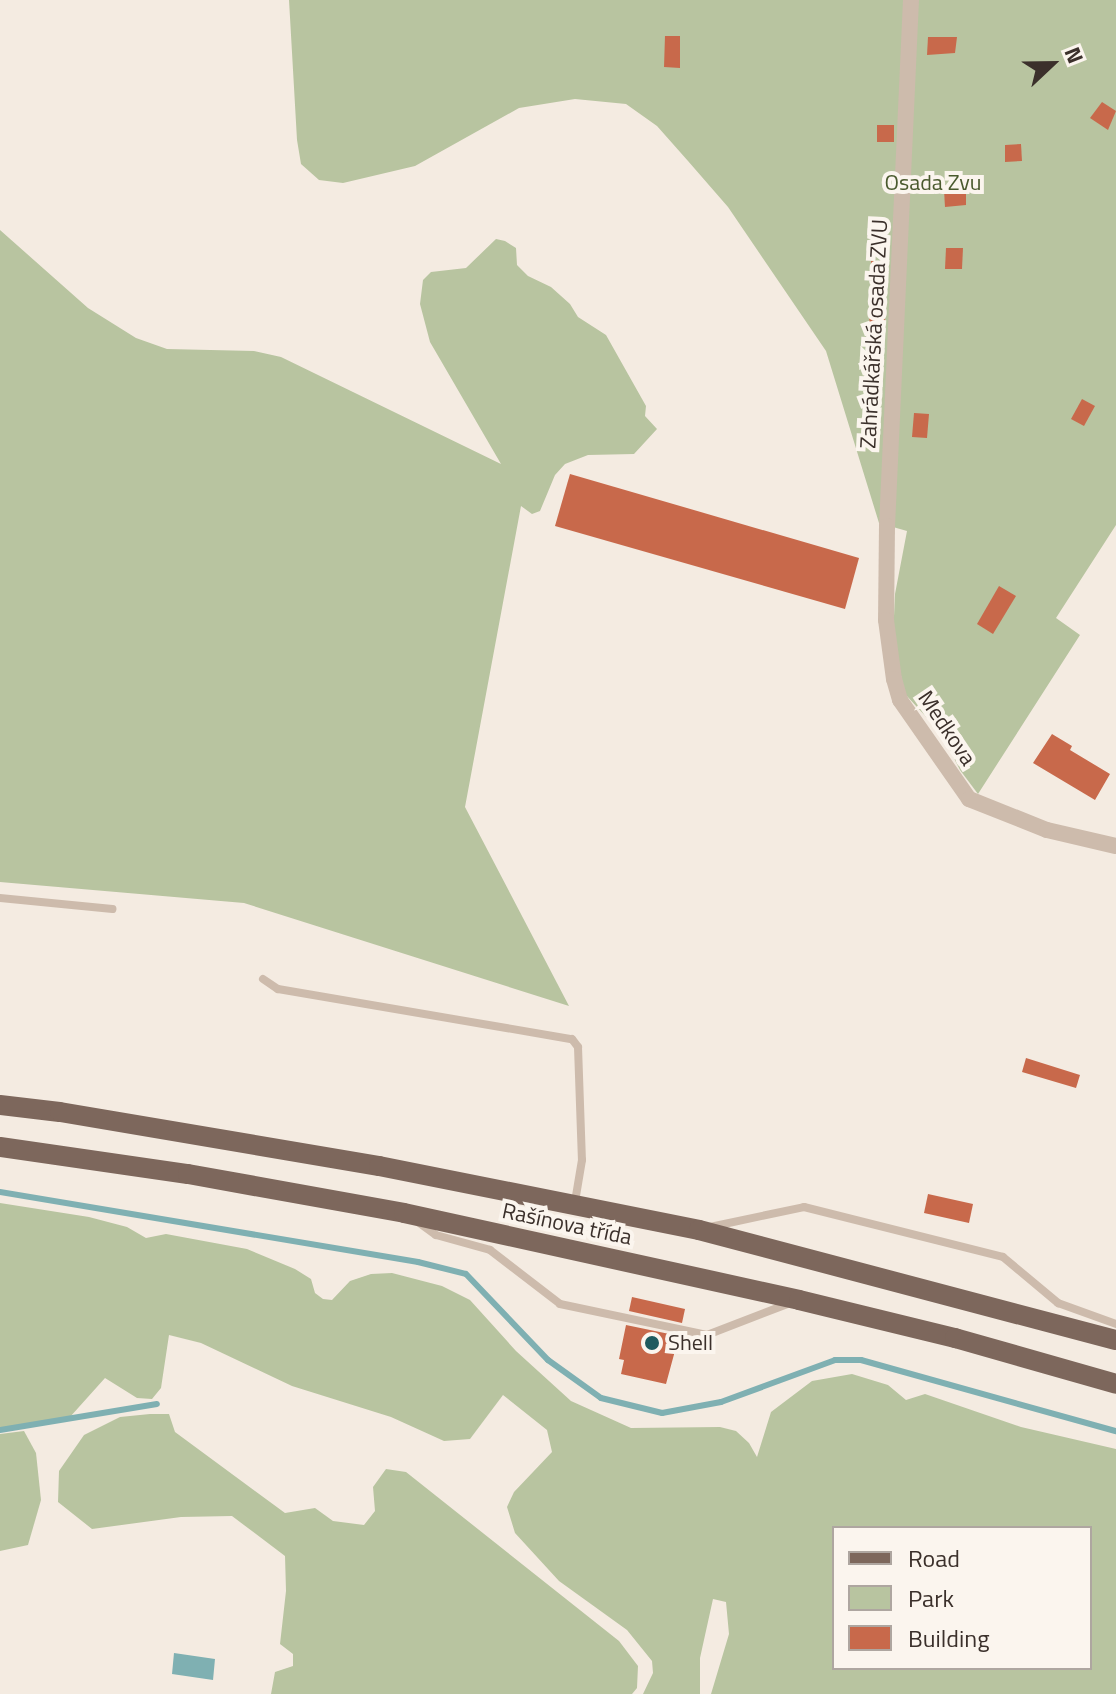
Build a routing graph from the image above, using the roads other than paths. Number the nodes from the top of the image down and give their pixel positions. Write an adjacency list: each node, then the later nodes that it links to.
1 (911, 0): 2 (street, Zahrádkářská osada ZVU)
2 (887, 526): 3 (street, Medkova)
3 (1116, 846)
4 (0, 898): 5 (lane)
5 (112, 909)
6 (263, 979): 9 (lane)
7 (0, 1105): 9 (main road, Rašínova třída)
8 (0, 1147): 10 (main road, Rašínova třída)
9 (575, 1205): 11 (main road, Rašínova třída)
10 (404, 1213): 12 (main road, Rašínova třída); 12 (lane)
11 (699, 1230): 13 (lane); 14 (main road, Rašínova třída)
12 (799, 1300): 15 (main road, Rašínova třída)
13 (1116, 1324)
14 (1116, 1340)
15 (1116, 1384)

